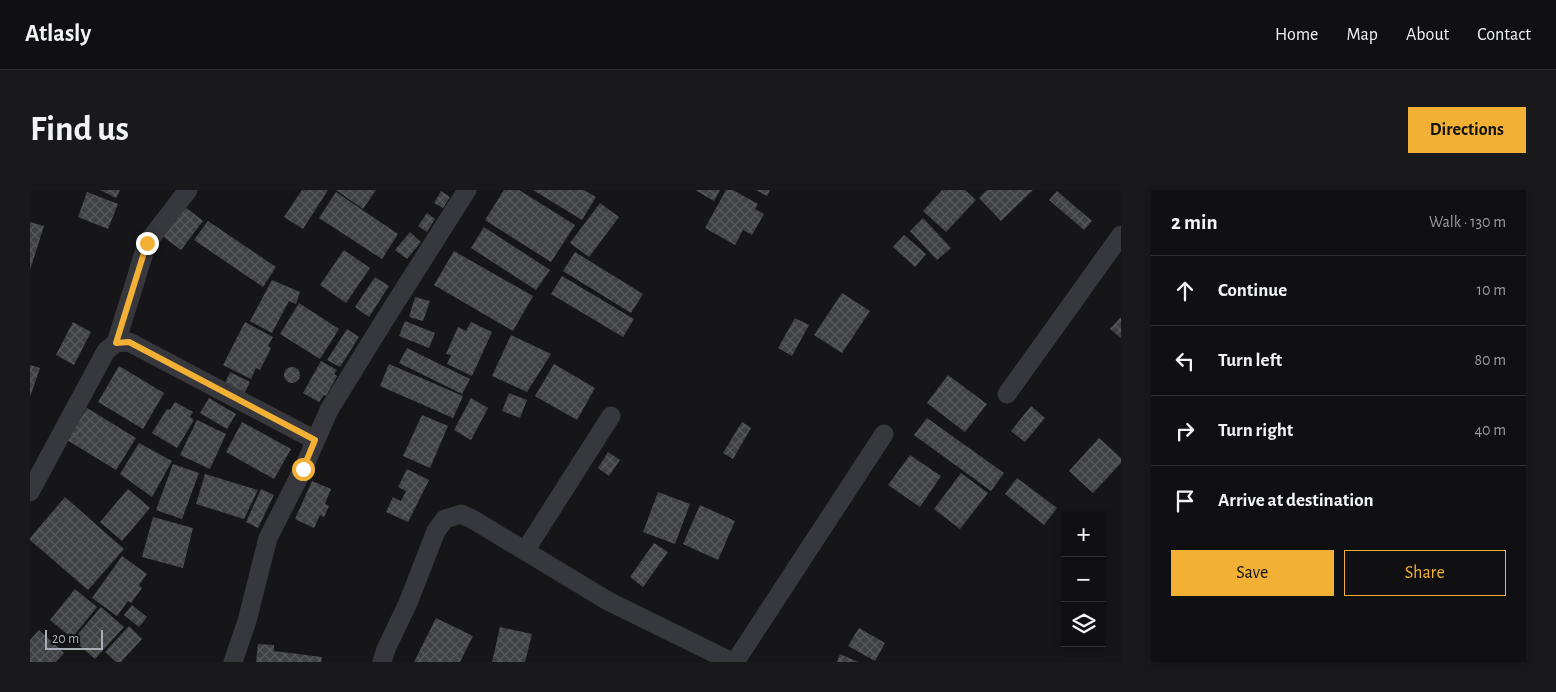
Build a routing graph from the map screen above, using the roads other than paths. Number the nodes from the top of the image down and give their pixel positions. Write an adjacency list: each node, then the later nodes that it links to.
1 (188, 190): 4 (street)
2 (467, 190): 8 (street)
3 (1121, 235): 5 (street)
4 (116, 343): 8 (street); 9 (street)
5 (1007, 394)
6 (611, 416): 10 (street)
7 (884, 434): 13 (street)
8 (315, 440): 11 (street)
9 (30, 492)
10 (525, 551): 12 (street); 13 (street)
11 (233, 662)
12 (382, 662)
13 (734, 662)

